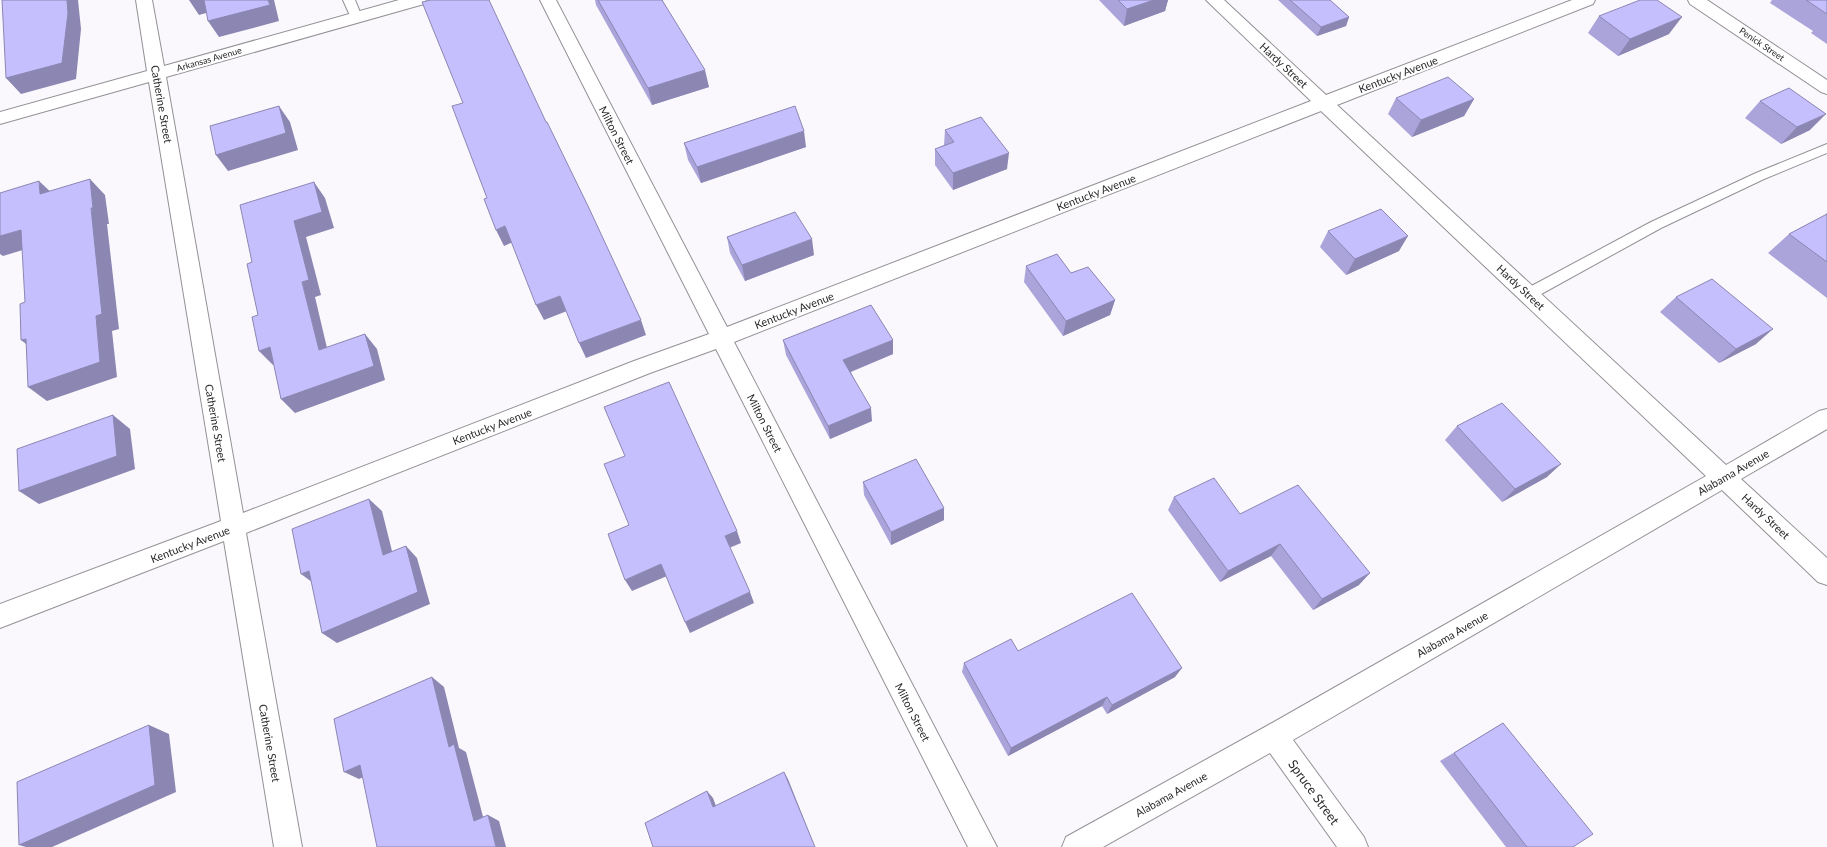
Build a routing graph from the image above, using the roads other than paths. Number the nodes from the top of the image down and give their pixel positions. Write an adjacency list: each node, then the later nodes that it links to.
1 (144, 0): 9 (street, Catherine Street)
2 (349, 0): 8 (lane)
3 (418, 0): 8 (street, Arkansas Avenue)
4 (548, 0): 15 (street, Milton Street)
5 (1214, 0): 11 (street, Hardy Street)
6 (1587, 0): 11 (street, Kentucky Avenue)
7 (1696, 0): 10 (street, Penick Street)
8 (356, 17): 9 (street, Arkansas Avenue)
9 (157, 73): 12 (street, Arkansas Avenue); 18 (street, Catherine Street)
10 (1827, 88)
11 (1324, 102): 14 (street, Hardy Street); 15 (street, Kentucky Avenue)
12 (0, 118)
13 (1827, 148): 14 (lane)
14 (1529, 294): 17 (street, Hardy Street)
15 (722, 338): 18 (street, Kentucky Avenue); 23 (street, Milton Street)
16 (1827, 418): 17 (street, Alabama Avenue)
17 (1724, 477): 19 (street, Hardy Street); 21 (street, Alabama Avenue)
18 (234, 527): 20 (street, Kentucky Avenue); 22 (street, Catherine Street)
19 (1827, 574)
20 (0, 616)
21 (1274, 736): 24 (street, Alabama Avenue); 25 (street, Spruce Street)
22 (288, 847)
23 (982, 847)
24 (1076, 847)
25 (1354, 847)

